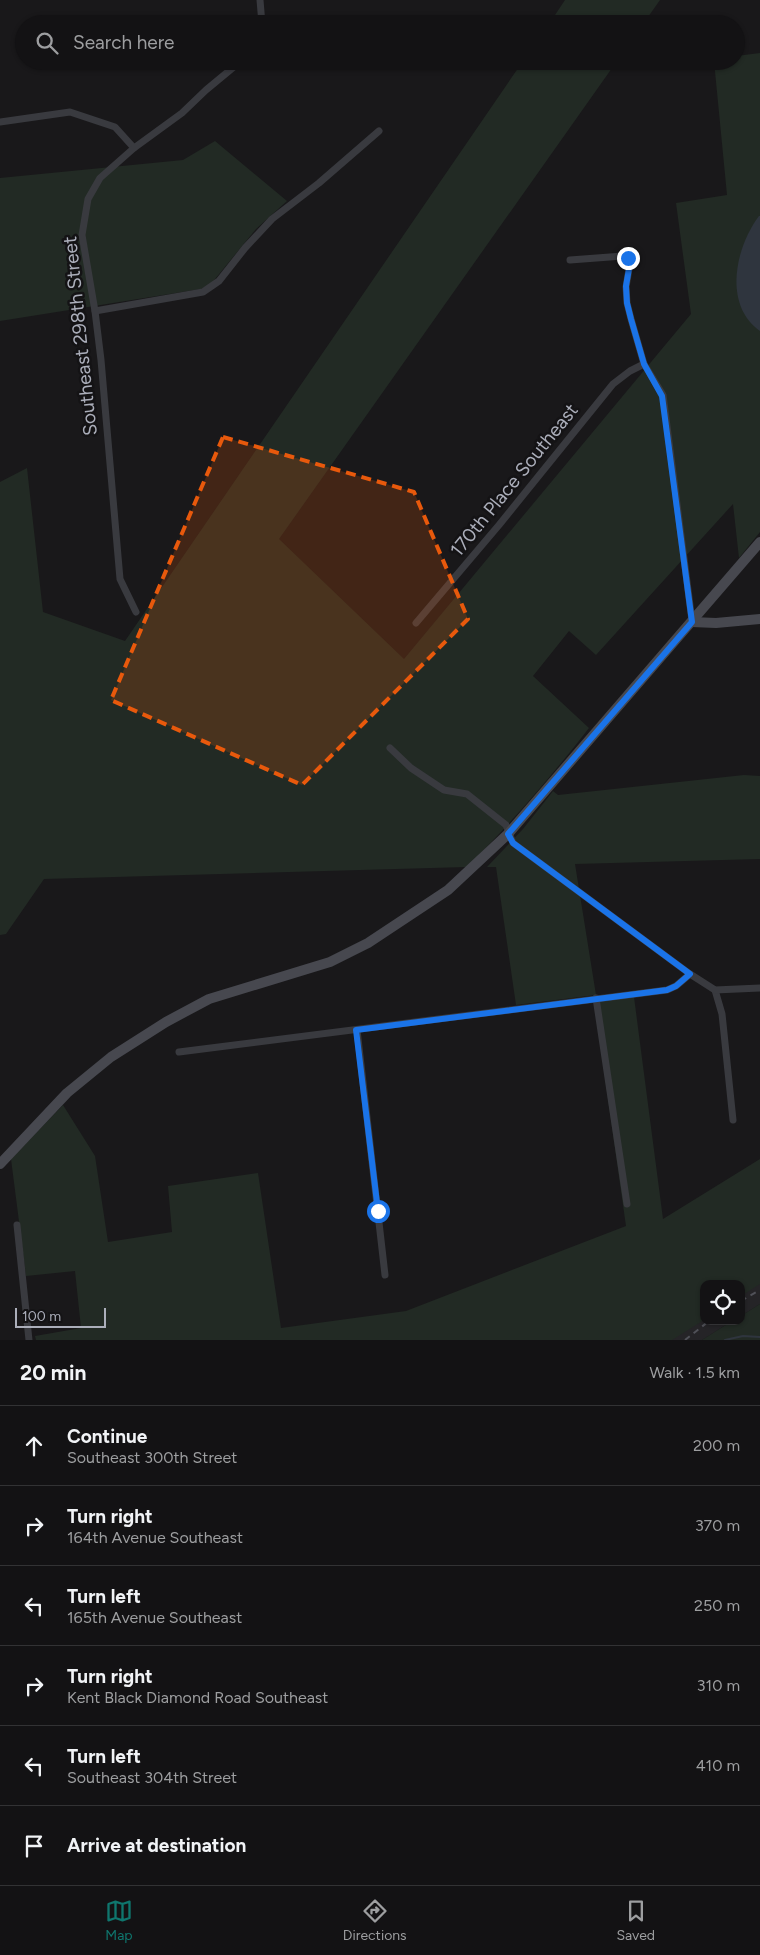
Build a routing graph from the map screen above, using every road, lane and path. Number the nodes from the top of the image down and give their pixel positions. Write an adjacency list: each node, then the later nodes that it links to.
1 (260, 0): 2 (street)
2 (261, 15)
3 (230, 70): 6 (street, Southeast 298th Street)
4 (0, 122): 6 (street)
5 (379, 131): 8 (street)
6 (134, 148): 8 (street, Southeast 298th Street)
7 (570, 260): 9 (street)
8 (95, 311): 11 (street, Southeast 298th Street)
9 (644, 364): 13 (street); 14 (street, 170th Place Southeast)
10 (760, 542): 13 (street)
11 (136, 612)
12 (760, 619): 13 (street)
13 (692, 622): 16 (street)
14 (416, 623)
15 (390, 748): 16 (street)
16 (508, 834): 17 (street); 24 (street)
17 (690, 974): 19 (street); 20 (street)
18 (760, 988): 19 (street)
19 (715, 990): 23 (street)
20 (596, 998): 21 (street); 25 (street)
21 (356, 1030): 22 (street); 27 (street)
22 (179, 1052)
23 (733, 1120)
24 (0, 1164)
25 (627, 1204)
26 (17, 1225): 28 (street)
27 (385, 1275)
28 (29, 1340)

